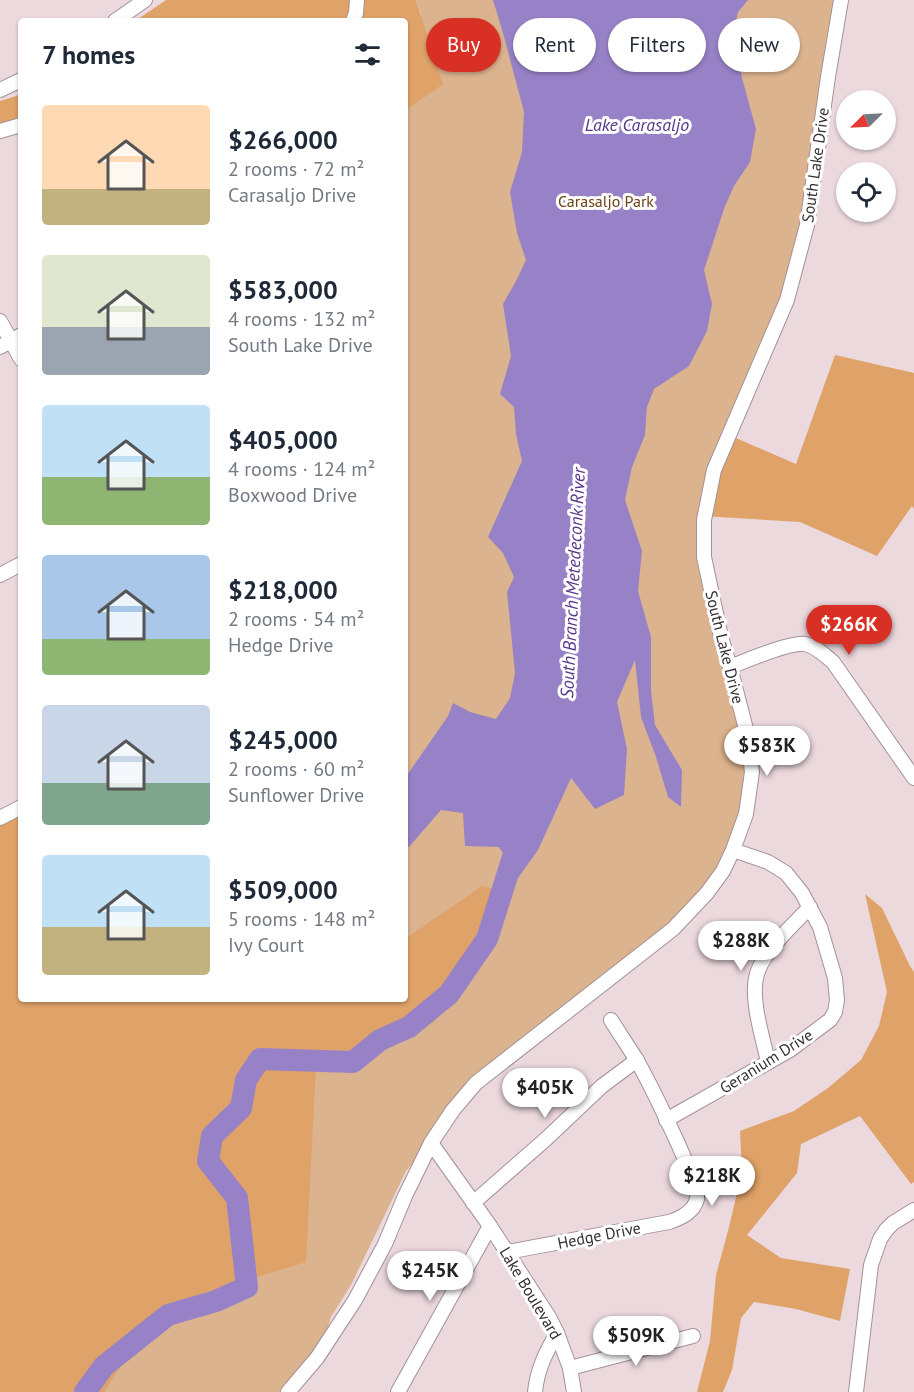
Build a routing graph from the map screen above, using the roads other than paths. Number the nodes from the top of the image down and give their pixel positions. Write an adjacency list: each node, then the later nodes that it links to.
1 (145, 0): 4 (street)
2 (357, 0): 5 (street)
3 (841, 0): 15 (street, South Lake Drive)
4 (119, 18)
5 (354, 18)
6 (18, 81): 7 (street)
7 (0, 90)
8 (18, 126): 9 (street)
9 (0, 131)
10 (0, 321): 11 (street)
11 (11, 341): 12 (street)
12 (18, 354)
13 (18, 566): 14 (street)
14 (0, 575)
15 (730, 667): 16 (street); 19 (street, South Lake Drive)
16 (914, 778)
17 (18, 809): 18 (street)
18 (0, 818)
19 (733, 850): 20 (street, Geranium Drive); 25 (street, South Lake Drive)
20 (810, 907): 23 (street); 23 (street, Geranium Drive)
21 (611, 1020): 22 (street, Hedge Drive)
22 (637, 1060): 24 (street, Hedge Drive); 26 (street)
23 (768, 1062): 24 (street, Geranium Drive)
24 (666, 1120): 29 (street, Hedge Drive)
25 (431, 1143): 26 (street, Lake Boulevard); 33 (street, South Lake Drive)
26 (473, 1203): 28 (street, Lake Boulevard)
27 (914, 1210): 37 (street)
28 (490, 1226): 29 (street, Lake Boulevard); 34 (street)
29 (507, 1252): 30 (street, Lake Boulevard)
30 (557, 1333): 32 (street, Lake Boulevard); 35 (street)
31 (693, 1336): 32 (street)
32 (570, 1368): 36 (street, Lake Boulevard)
33 (288, 1392)
34 (398, 1392)
35 (535, 1392)
36 (574, 1392)
37 (856, 1392)

